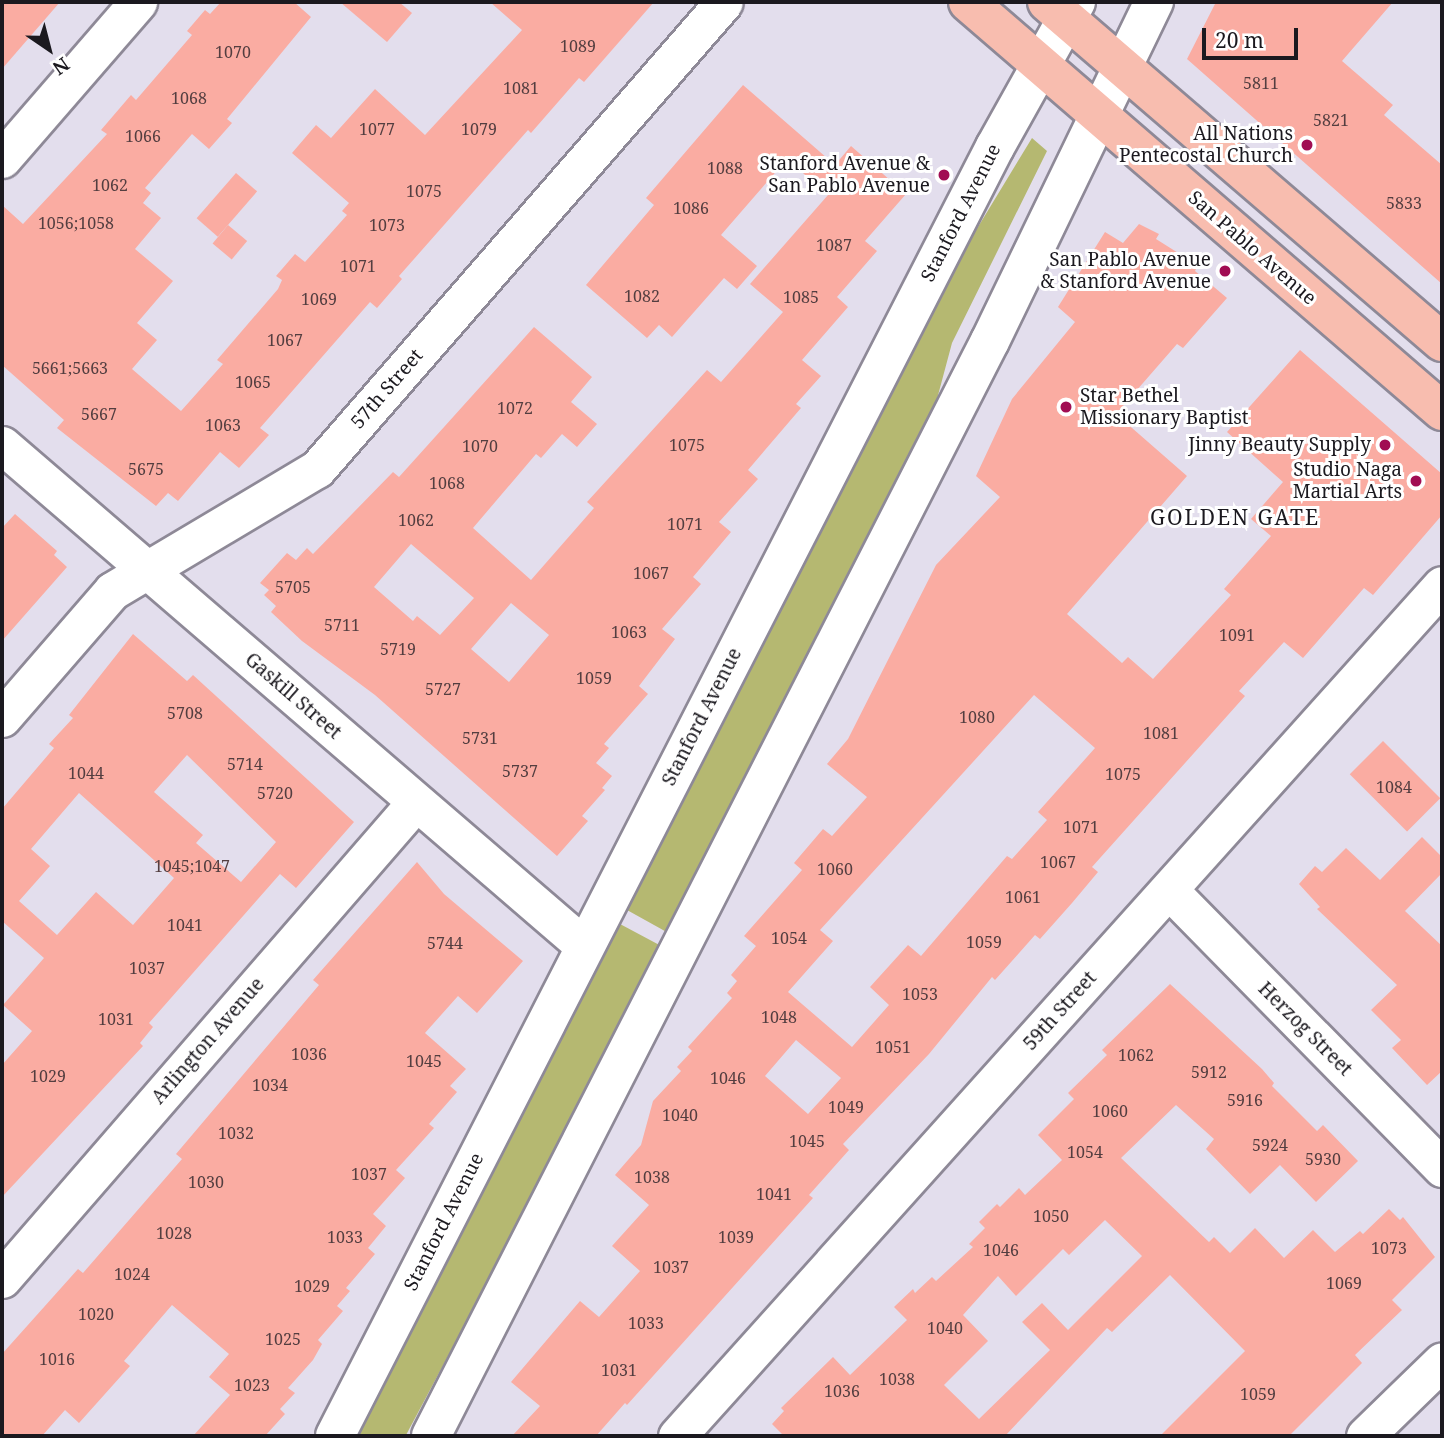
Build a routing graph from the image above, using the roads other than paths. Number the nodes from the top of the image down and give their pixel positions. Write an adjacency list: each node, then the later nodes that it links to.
1 (138, 2): 9 (street)
2 (724, 2): 13 (street, 57th Street)
3 (968, 2): 6 (main road, San Pablo Avenue)
4 (1154, 2): 7 (main road)
5 (1063, 7): 6 (main road, Stanford Avenue); 7 (main road)
6 (1039, 64): 8 (main road, San Pablo Avenue); 18 (main road, Stanford Avenue)
7 (1122, 66): 8 (main road); 10 (main road)
8 (1100, 118): 11 (main road, San Pablo Avenue); 23 (main road)
9 (2, 159)
10 (1442, 342)
11 (1442, 411)
12 (2, 445): 13 (street, Gaskill Street)
13 (149, 570): 15 (street, 57th Street); 16 (street, Gaskill Street)
14 (1442, 585): 17 (street, 59th Street)
15 (2, 718)
16 (415, 803): 18 (street, Gaskill Street); 20 (street, Arlington Avenue)
17 (1169, 890): 19 (street, Herzog Street); 24 (street, 59th Street)
18 (584, 947): 22 (main road, Stanford Avenue)
19 (1442, 1168)
20 (2, 1279)
21 (1442, 1361): 25 (street)
22 (335, 1436)
23 (431, 1436)
24 (677, 1436)
25 (1365, 1436)

